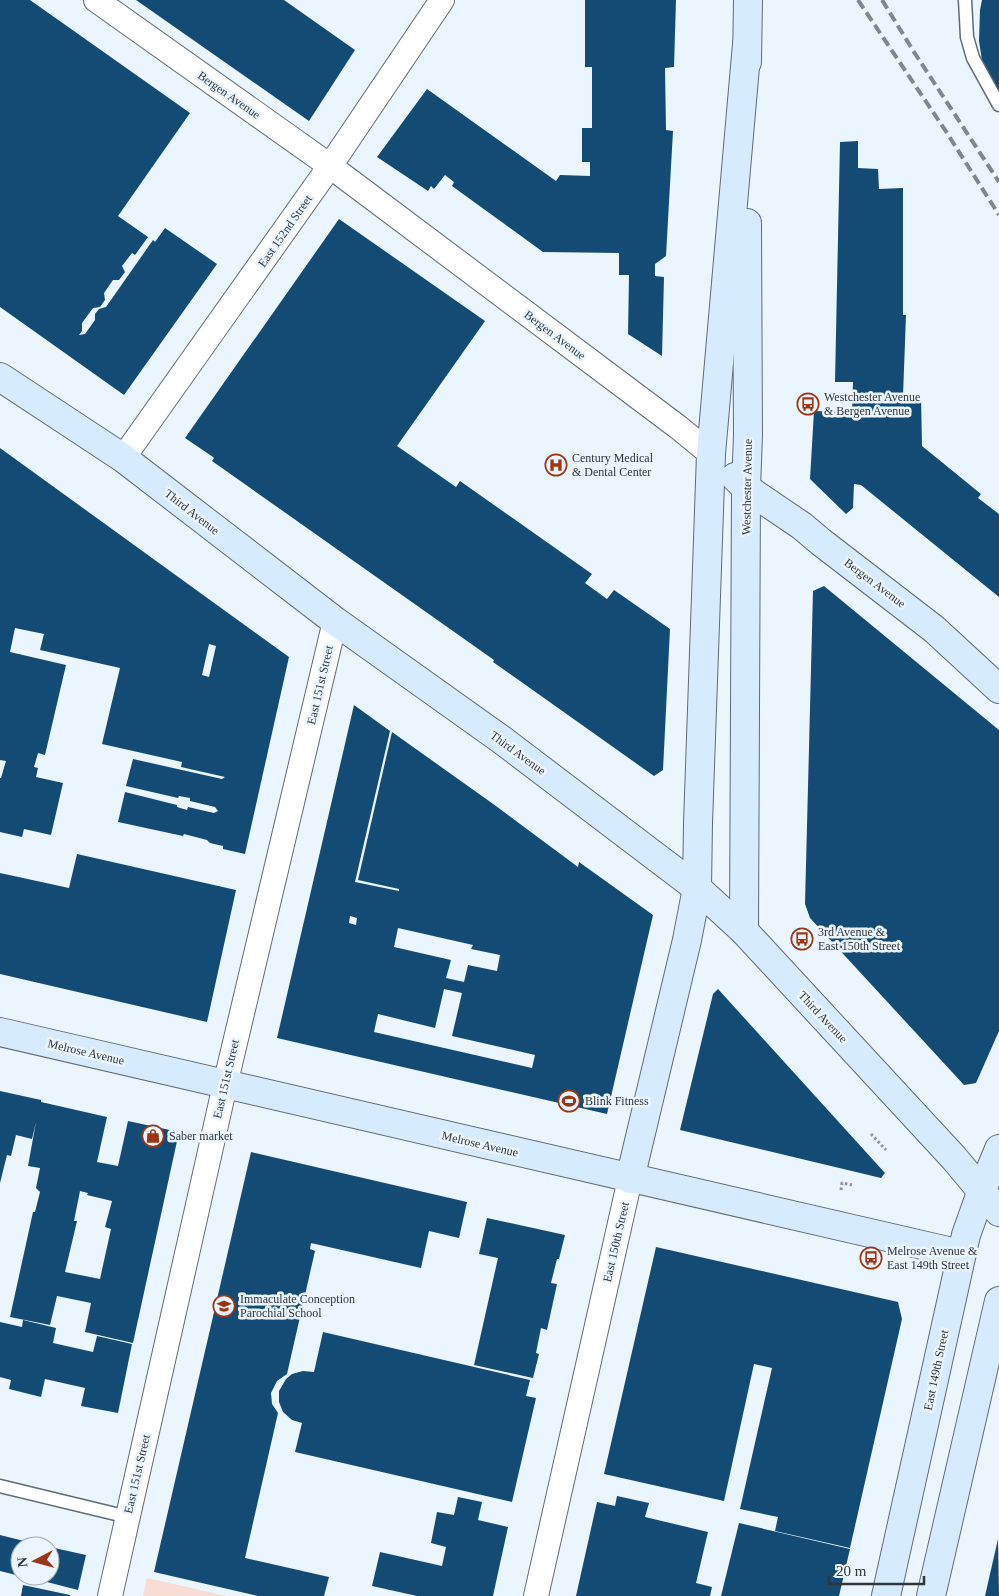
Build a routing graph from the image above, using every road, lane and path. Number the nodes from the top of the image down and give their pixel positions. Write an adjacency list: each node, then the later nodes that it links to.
1 (96, 0): 7 (street, Bergen Avenue)
2 (442, 0): 7 (street, East 152nd Street)
3 (748, 0): 5 (main road, Westchester Avenue)
4 (965, 0): 6 (lane)
5 (747, 44): 9 (main road, Westchester Avenue); 11 (main road, Westchester Avenue)
6 (999, 105)
7 (330, 166): 9 (street, Bergen Avenue); 10 (street, East 152nd Street)
8 (0, 377): 10 (main road, Third Avenue)
9 (711, 454): 11 (main road, Bergen Avenue); 14 (main road, Westchester Avenue)
10 (123, 458): 12 (main road, Third Avenue)
11 (746, 488): 13 (main road, Bergen Avenue); 15 (main road, Westchester Avenue)
12 (335, 622): 14 (main road, Third Avenue); 17 (street, East 151st Street)
13 (999, 689)
14 (697, 888): 15 (main road, Third Avenue); 21 (main road, East 150th Street)
15 (744, 931): 24 (main road, Third Avenue)
16 (0, 1032): 17 (main road, Melrose Avenue)
17 (225, 1085): 21 (main road, Melrose Avenue); 29 (street, East 151st Street)
18 (871, 1134): 20 (path)
19 (999, 1149): 24 (main road, East 149th Street)
20 (886, 1150)
21 (630, 1178): 26 (main road, Melrose Avenue); 31 (street, East 150th Street)
22 (852, 1185): 23 (path)
23 (841, 1190)
24 (982, 1190): 25 (main road, Third Avenue); 26 (main road, East 149th Street)
25 (999, 1212)
26 (961, 1254): 32 (main road, East 149th Street)
27 (999, 1301): 33 (main road)
28 (0, 1486): 29 (lane)
29 (128, 1517): 30 (street, East 151st Street)
30 (110, 1596)
31 (536, 1596)
32 (886, 1596)
33 (931, 1596)

